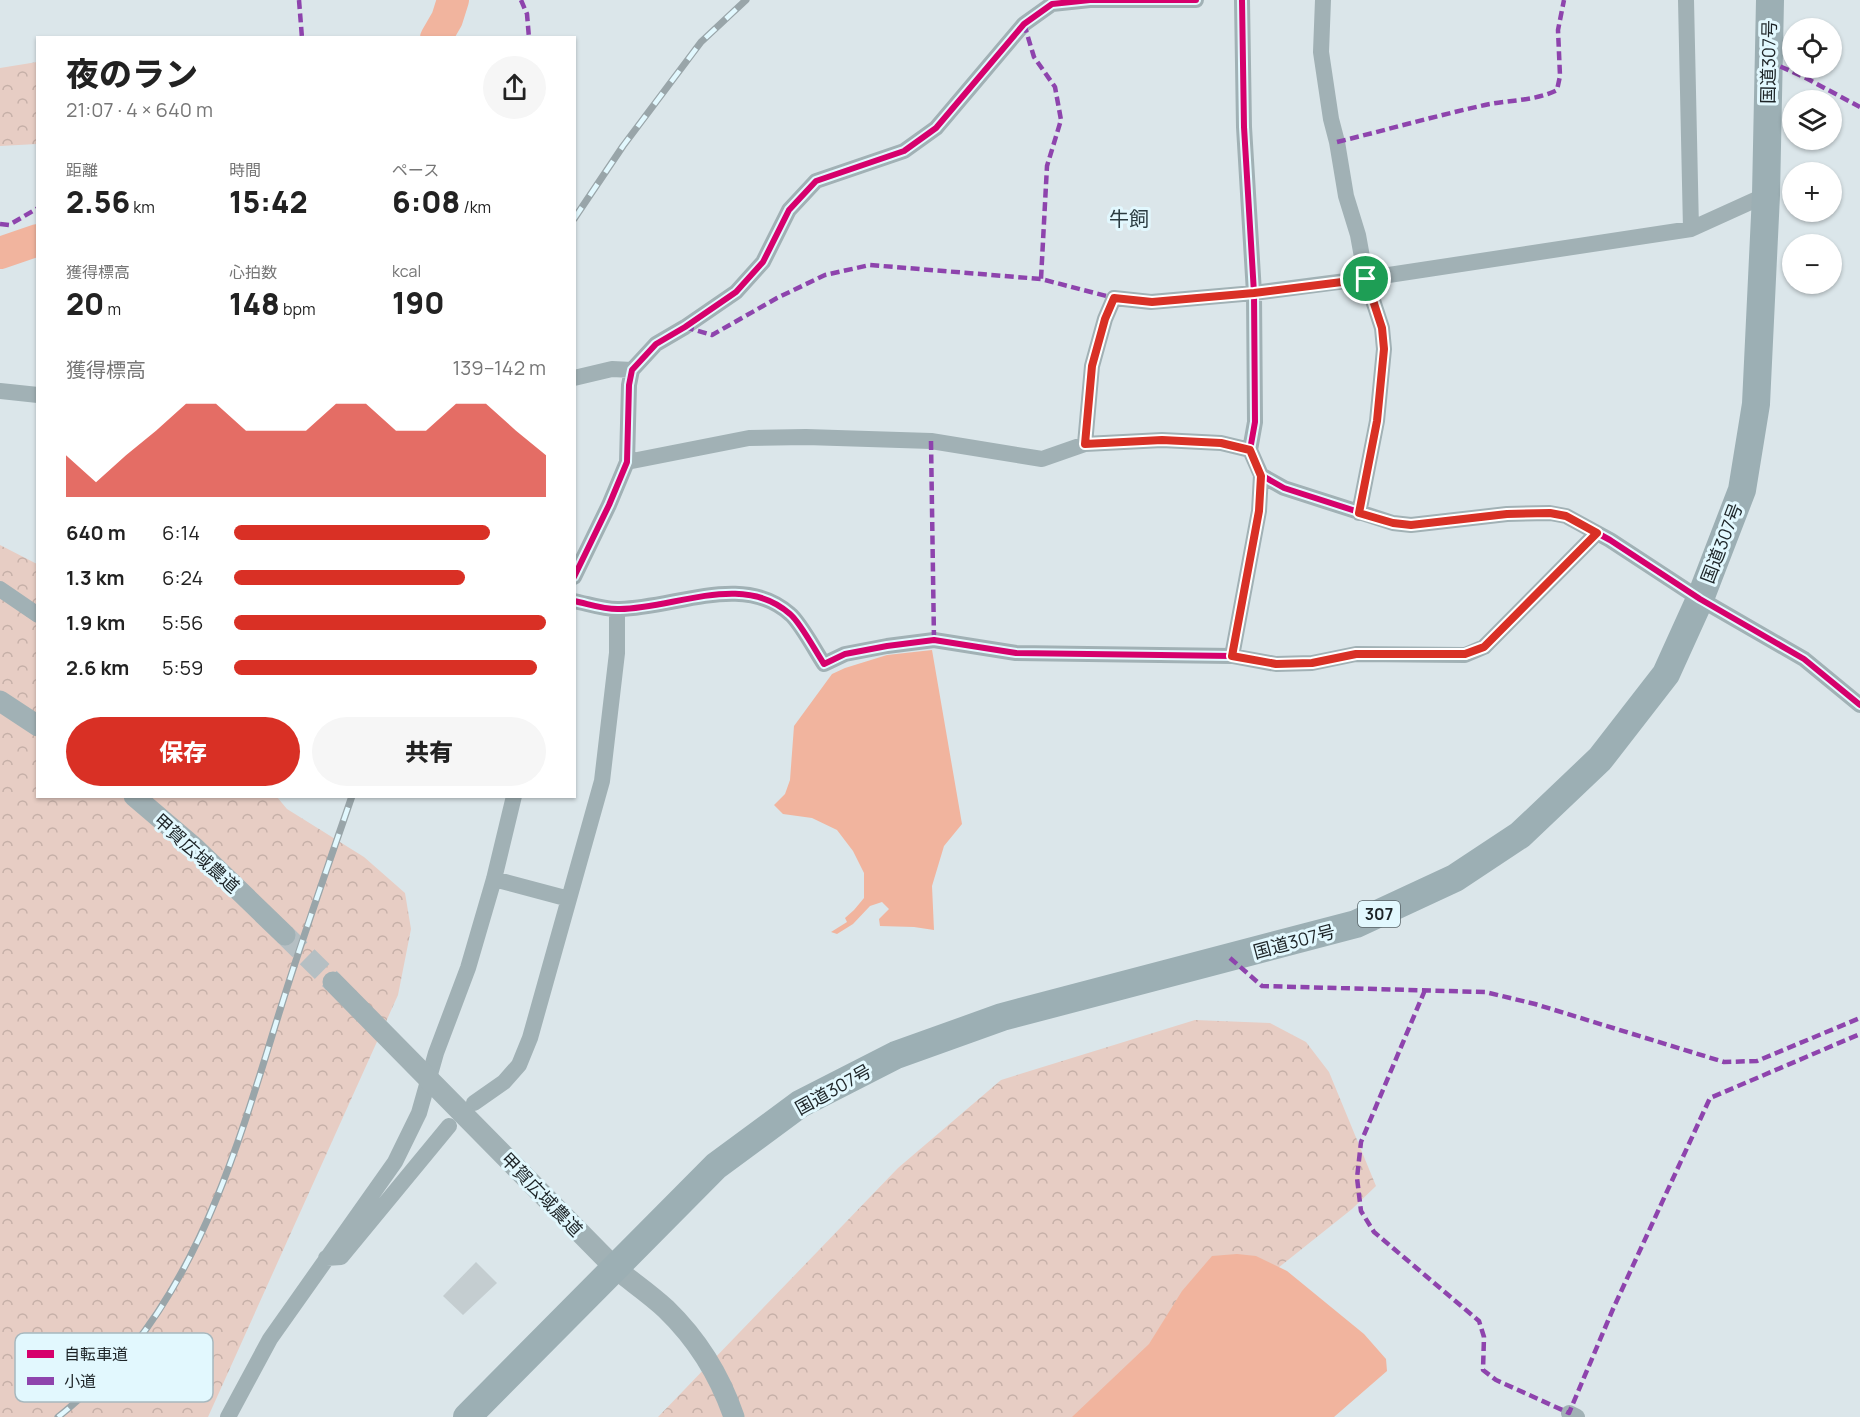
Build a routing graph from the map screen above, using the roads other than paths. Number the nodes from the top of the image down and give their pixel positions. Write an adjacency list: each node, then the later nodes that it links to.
1 (1196, 0): 10 (street)
2 (1242, 0): 9 (street)
3 (1323, 0): 8 (street)
4 (1686, 0): 7 (street)
5 (1770, 0): 6 (highway, 国道307号 / 307)
6 (1766, 195): 7 (street); 22 (highway, 国道307号 / 307)
7 (1691, 229): 8 (street)
8 (1366, 279): 9 (street); 18 (street)
9 (1254, 293): 14 (street); 15 (street)
10 (632, 370): 11 (street); 16 (street)
11 (576, 378)
12 (0, 391): 13 (street)
13 (36, 395)
14 (1085, 444): 15 (street); 16 (street)
15 (1250, 450): 17 (street)
16 (627, 462): 20 (street)
17 (1261, 476): 18 (street); 26 (street)
18 (1359, 513): 19 (street)
19 (1597, 533): 22 (street); 26 (street)
20 (576, 575)
21 (0, 589): 25 (street)
22 (1700, 598): 28 (street); 40 (highway, 国道307号 / 307)
23 (576, 601): 24 (street)
24 (617, 610): 26 (street); 33 (street)
25 (36, 614)
26 (1232, 656)
27 (0, 701): 29 (street)
28 (1860, 705)
29 (36, 725)
30 (136, 798): 34 (street, 甲賀広域農道)
31 (514, 798): 32 (street)
32 (494, 879): 33 (street); 36 (street)
33 (569, 899): 37 (street)
34 (285, 935)
35 (333, 982): 36 (street, 甲賀広域農道)
36 (429, 1078): 39 (street); 40 (street, 甲賀広域農道)
37 (474, 1103)
38 (449, 1126): 39 (street)
39 (326, 1258): 41 (street)
40 (615, 1268): 42 (highway, 国道307号 / 307); 43 (street, 甲賀広域農道)
41 (228, 1417)
42 (467, 1417)
43 (734, 1417)

